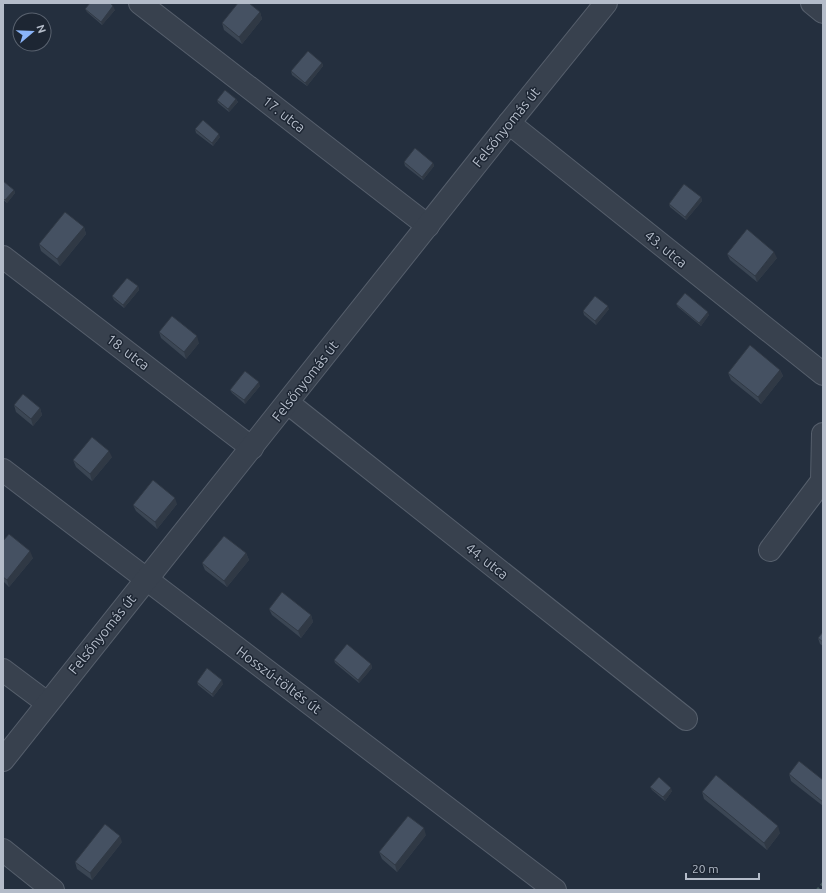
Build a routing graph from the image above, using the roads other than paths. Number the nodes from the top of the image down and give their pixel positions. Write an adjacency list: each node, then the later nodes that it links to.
1 (140, 3): 6 (street, 17. utca)
2 (606, 3): 5 (street, Felsőnyomás út)
3 (812, 3): 4 (street)
4 (823, 12)
5 (509, 123): 6 (street, Felsőnyomás út); 8 (street, 43. utca)
6 (428, 226): 9 (street, Felsőnyomás út)
7 (3, 257): 11 (street, 18. utca)
8 (823, 374)
9 (288, 403): 11 (street, Felsőnyomás út); 17 (street, 44. utca)
10 (823, 434): 13 (street)
11 (252, 448): 14 (street, Felsőnyomás út)
12 (3, 470): 14 (street, Hosszú-töltés út)
13 (770, 550)
14 (147, 580): 16 (street, Felsőnyomás út); 21 (street, Hosszú-töltés út)
15 (3, 670): 16 (street)
16 (47, 703): 18 (street, Felsőnyomás út)
17 (686, 719)
18 (3, 760)
19 (3, 850): 20 (street)
20 (53, 890)
21 (555, 890)

